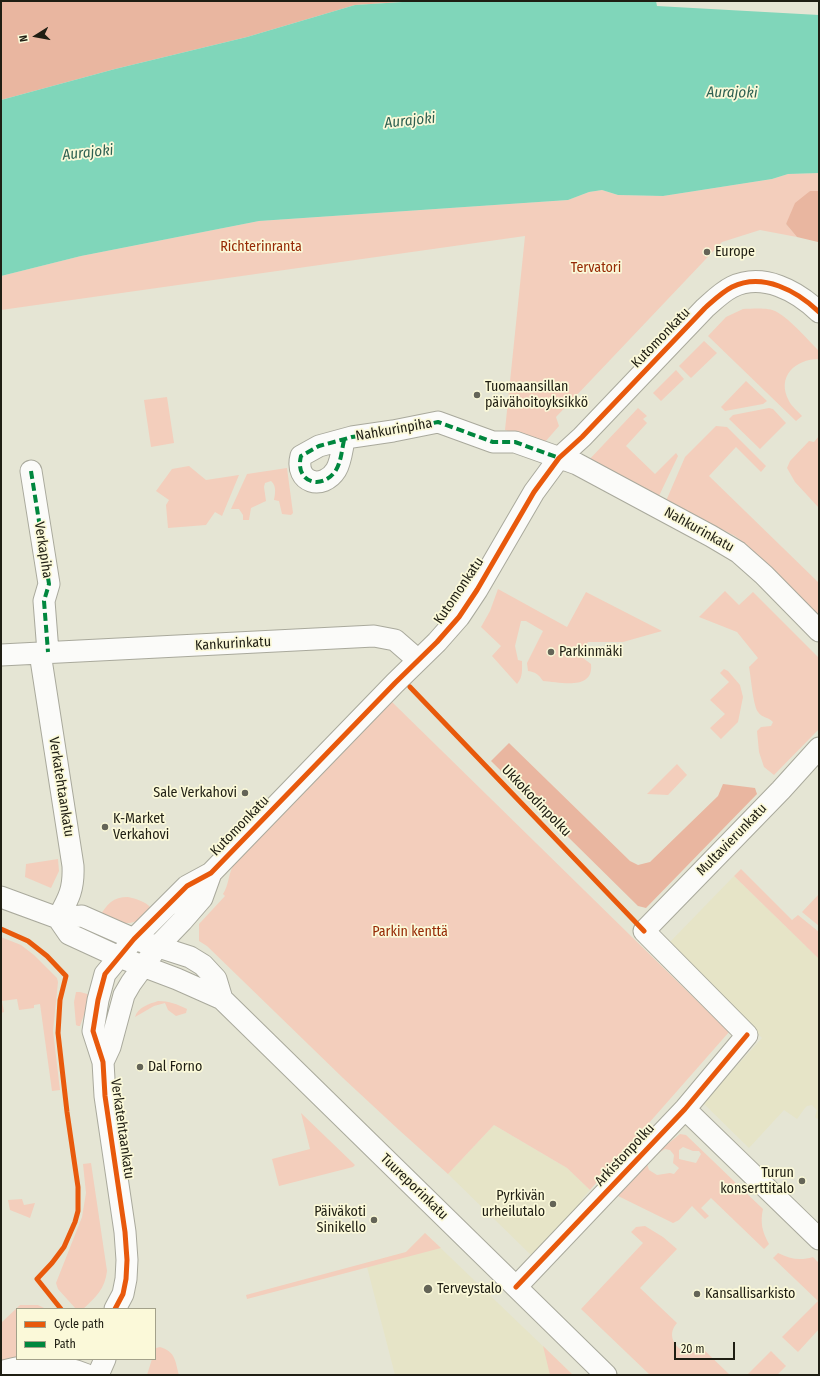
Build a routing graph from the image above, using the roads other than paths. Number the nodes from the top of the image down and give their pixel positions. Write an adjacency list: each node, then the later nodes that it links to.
1 (819, 312): 3 (street, Kutomonkatu)
2 (344, 440): 3 (street, Nahkurinpiha)
3 (559, 458): 5 (street, Nahkurinkatu); 8 (street, Kutomonkatu)
4 (31, 471): 6 (street, Verkapiha)
5 (819, 631)
6 (44, 652): 7 (street, Kankurinkatu); 8 (street, Kankurinkatu); 12 (street, Verkatehtaankatu)
7 (1, 655)
8 (418, 660): 10 (street, Kutomonkatu)
9 (819, 748): 18 (street, Multavierunkatu)
10 (211, 873): 13 (street, Kutomonkatu); 14 (street, Kutomonkatu)
11 (1, 897): 12 (street)
12 (58, 918): 13 (street, Tuureporinkatu); 15 (street, Tuureporinkatu)
13 (134, 939): 14 (street, Tuureporinkatu); 15 (street, Kutomonkatu)
14 (158, 946): 16 (street, Kutomonkatu); 17 (street, Tuureporinkatu)
15 (119, 957): 16 (street, Tuureporinkatu); 19 (street, Verkatehtaankatu)
16 (144, 966): 17 (street, Tuureporinkatu); 19 (street, Verkatehtaankatu)
17 (222, 999): 22 (street, Tuureporinkatu)
18 (747, 1036): 20 (street, Arkistonpolku)
19 (103, 1062): 23 (street, Verkatehtaankatu)
20 (684, 1109): 21 (street); 22 (street, Arkistonpolku)
21 (819, 1240)
22 (516, 1287): 29 (street, Tuureporinkatu)
23 (116, 1308)
24 (104, 1360): 28 (street)
25 (41, 1362): 26 (main road); 27 (main road)
26 (1, 1372)
27 (86, 1375)
28 (98, 1375)
29 (606, 1375)

